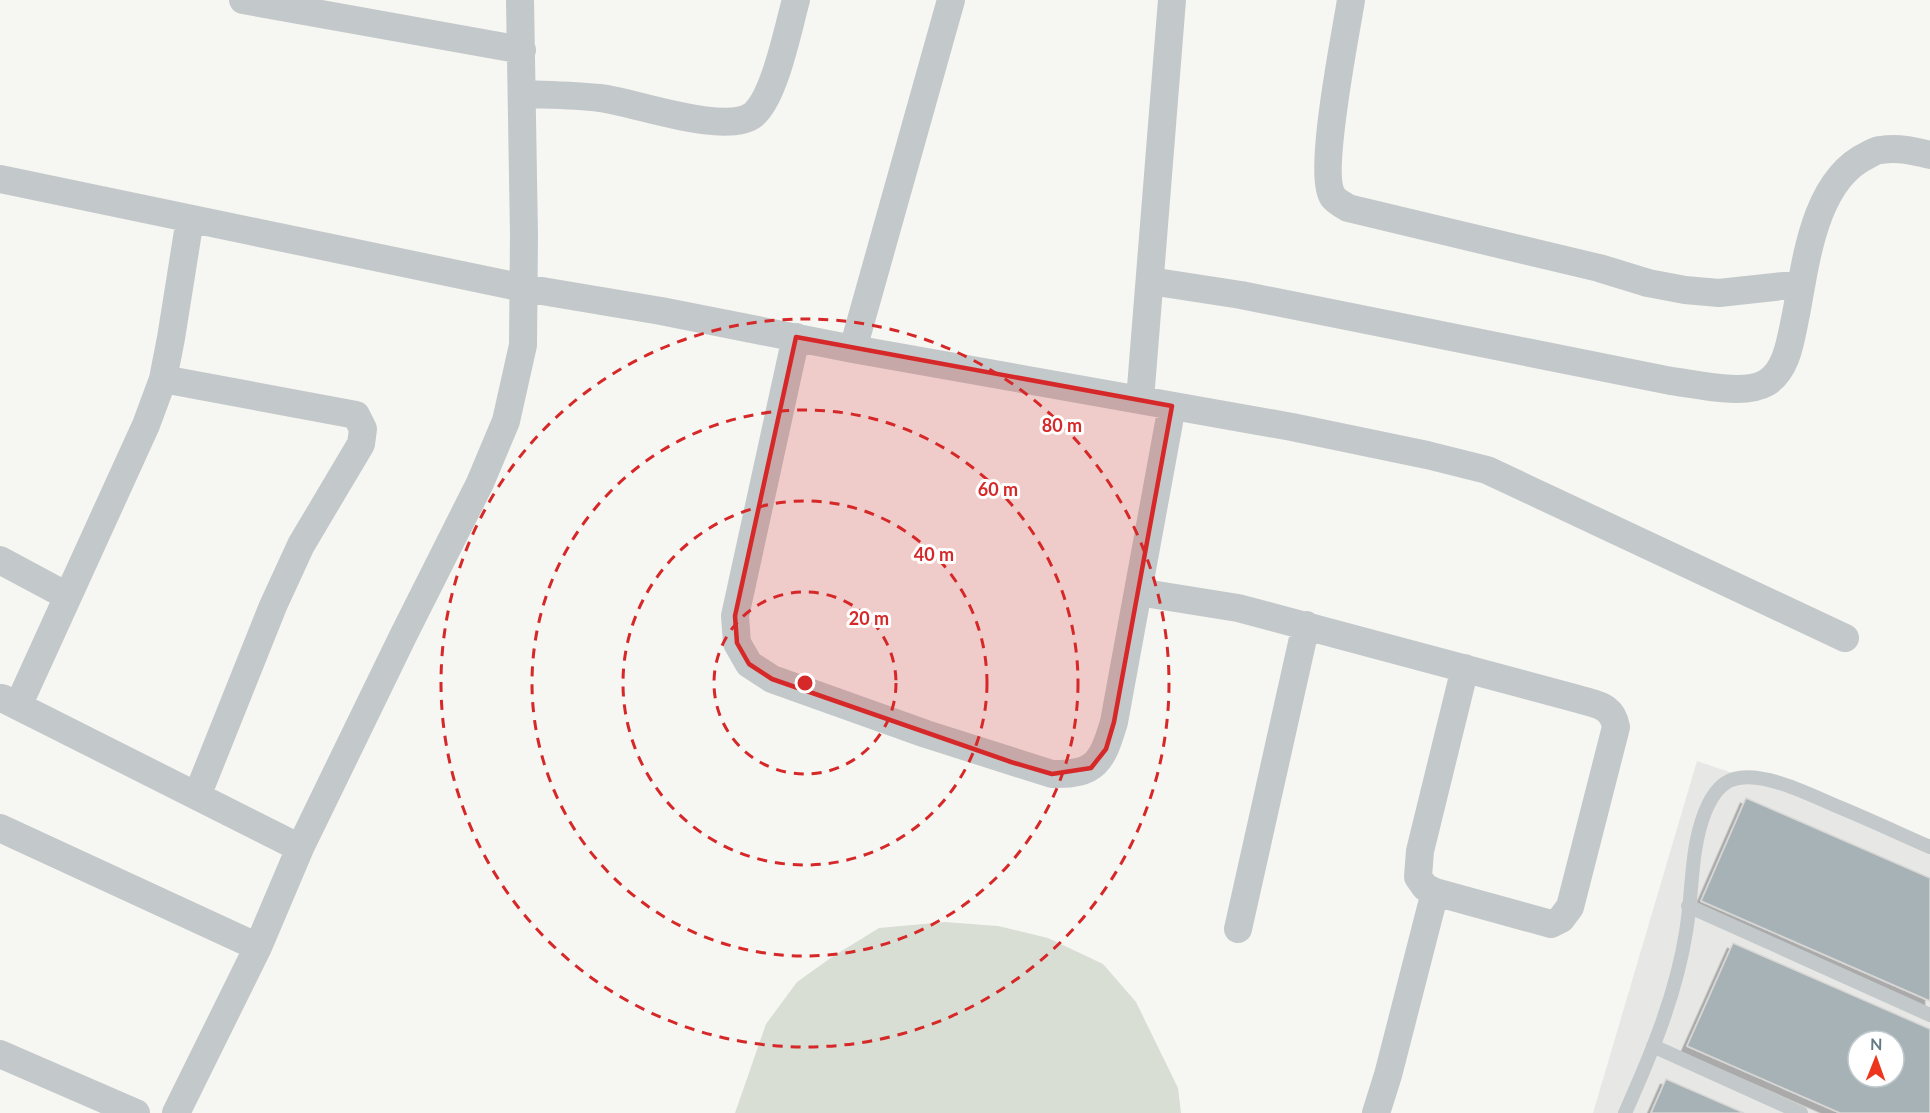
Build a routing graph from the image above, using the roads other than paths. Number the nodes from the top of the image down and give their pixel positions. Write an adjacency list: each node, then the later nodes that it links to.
1 (243, 0): 7 (street)
2 (520, 0): 8 (street)
3 (796, 0): 9 (street)
4 (951, 0): 17 (street)
5 (1172, 0): 13 (street)
6 (1352, 0): 14 (street)
7 (302, 5): 8 (street)
8 (522, 50): 9 (street)
9 (522, 94): 15 (street)
10 (1930, 155): 14 (street)
11 (0, 179): 12 (street)
12 (190, 219): 15 (street); 18 (street)
13 (1150, 281): 14 (street); 19 (street)
14 (1801, 284)
15 (524, 288): 16 (street); 31 (street)
16 (796, 337): 17 (street); 22 (street)
17 (853, 350): 19 (street)
18 (163, 379): 23 (street); 28 (street)
19 (1140, 400): 20 (street)
20 (1172, 406): 22 (street); 25 (street)
21 (0, 560): 23 (street)
22 (1138, 592): 24 (street)
23 (67, 596): 27 (street)
24 (1306, 625): 26 (street); 34 (street)
25 (1845, 638)
26 (1465, 668): 32 (street); 32 (street)
27 (9, 701): 28 (street)
28 (197, 796): 31 (street)
29 (0, 828): 35 (street)
30 (1930, 847): 33 (lane)
31 (300, 848): 35 (street)
32 (1435, 892): 41 (street)
33 (1688, 906): 36 (lane); 37 (lane)
34 (1238, 929)
35 (258, 947): 40 (street)
36 (1930, 1015)
37 (1653, 1046): 42 (lane); 43 (lane)
38 (0, 1054): 39 (street)
39 (136, 1113)
40 (176, 1113)
41 (1376, 1113)
42 (1625, 1113)
43 (1801, 1113)

